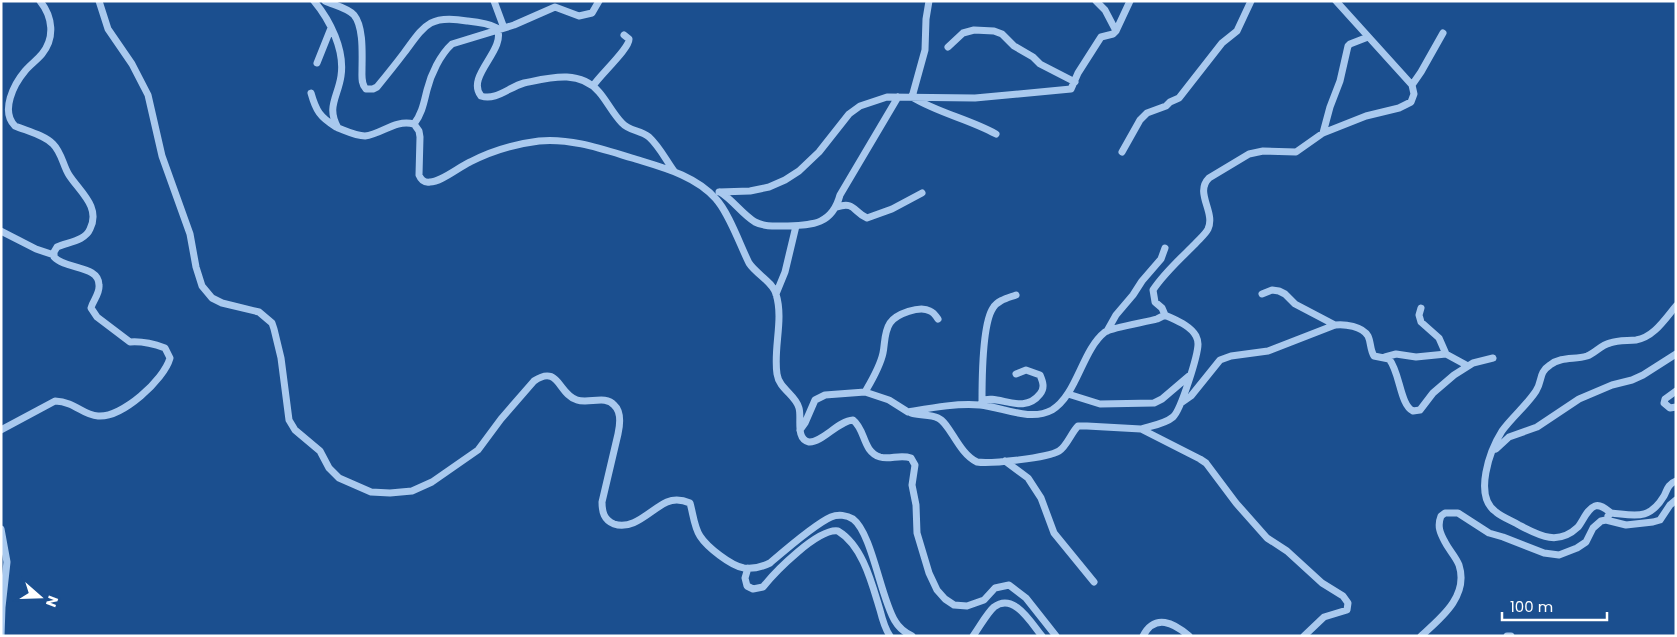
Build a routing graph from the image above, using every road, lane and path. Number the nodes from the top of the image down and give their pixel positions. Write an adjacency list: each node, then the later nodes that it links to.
1 (40, 1): 39 (street)
2 (98, 1): 73 (street)
3 (314, 1): 12 (street)
4 (325, 1): 13 (street)
5 (494, 1): 13 (street)
6 (599, 1): 13 (street)
7 (930, 1): 25 (street)
8 (1096, 1): 14 (street)
9 (1130, 1): 14 (street)
10 (1251, 1): 30 (street)
11 (1336, 1): 17 (street)
12 (331, 28): 19 (street); 27 (street)
13 (501, 29): 22 (street); 26 (street)
14 (1116, 31): 20 (street)
15 (1443, 33): 21 (street)
16 (624, 35): 22 (street)
17 (1368, 38): 21 (street); 28 (street)
18 (948, 47): 20 (street)
19 (317, 63)
20 (1075, 82): 25 (street)
21 (1412, 85): 28 (street)
22 (593, 86): 31 (street)
23 (311, 93): 27 (street)
24 (898, 97): 25 (street); 33 (street); 35 (street)
25 (912, 97): 29 (street)
26 (414, 124): 27 (street); 31 (street)
27 (338, 128)
28 (1324, 133): 45 (street)
29 (996, 134)
30 (1122, 152)
31 (674, 171): 32 (street)
32 (707, 190): 33 (street); 40 (street)
33 (719, 192): 36 (street)
34 (922, 193): 35 (street)
35 (837, 207): 36 (street)
36 (796, 226): 40 (street)
37 (1, 231): 39 (street)
38 (1165, 248): 48 (street)
39 (54, 255): 64 (street)
40 (776, 294): 65 (street)
41 (1262, 294): 47 (street)
42 (1016, 296): 59 (street)
43 (1676, 306): 66 (street)
44 (1422, 308): 49 (street)
45 (1165, 314): 48 (street); 55 (street)
46 (938, 319): 57 (street)
47 (1335, 325): 51 (street); 60 (street)
48 (1107, 331): 58 (street)
49 (1446, 354): 51 (street); 53 (street)
50 (1676, 354): 66 (street)
51 (1385, 357): 53 (street)
52 (1493, 358): 53 (street)
53 (1468, 366)
54 (1016, 374): 59 (street)
55 (1190, 376): 58 (street); 60 (street)
56 (1676, 391): 61 (street)
57 (865, 392): 62 (street); 65 (street)
58 (1068, 394): 59 (street)
59 (982, 403): 62 (street)
60 (1182, 403): 63 (street)
61 (1676, 407)
62 (908, 412): 67 (street)
63 (1141, 429): 67 (street); 83 (street)
64 (1, 430)
65 (800, 430): 80 (street)
66 (1494, 451): 70 (street)
67 (1005, 461): 74 (street)
68 (1676, 481): 70 (street)
69 (1676, 500): 71 (street)
70 (1612, 513): 71 (street)
71 (1606, 520): 84 (street)
72 (1, 529): 75 (street)
73 (748, 568): 76 (street); 77 (street)
74 (1094, 582)
75 (1, 636)
76 (890, 636)
77 (912, 636)
78 (973, 636): 79 (street)
79 (1042, 636)
80 (1056, 636)
81 (1144, 636): 82 (street)
82 (1190, 636)
83 (1304, 636)
84 (1421, 636)
85 (1507, 636): 86 (street)
86 (1512, 636)

